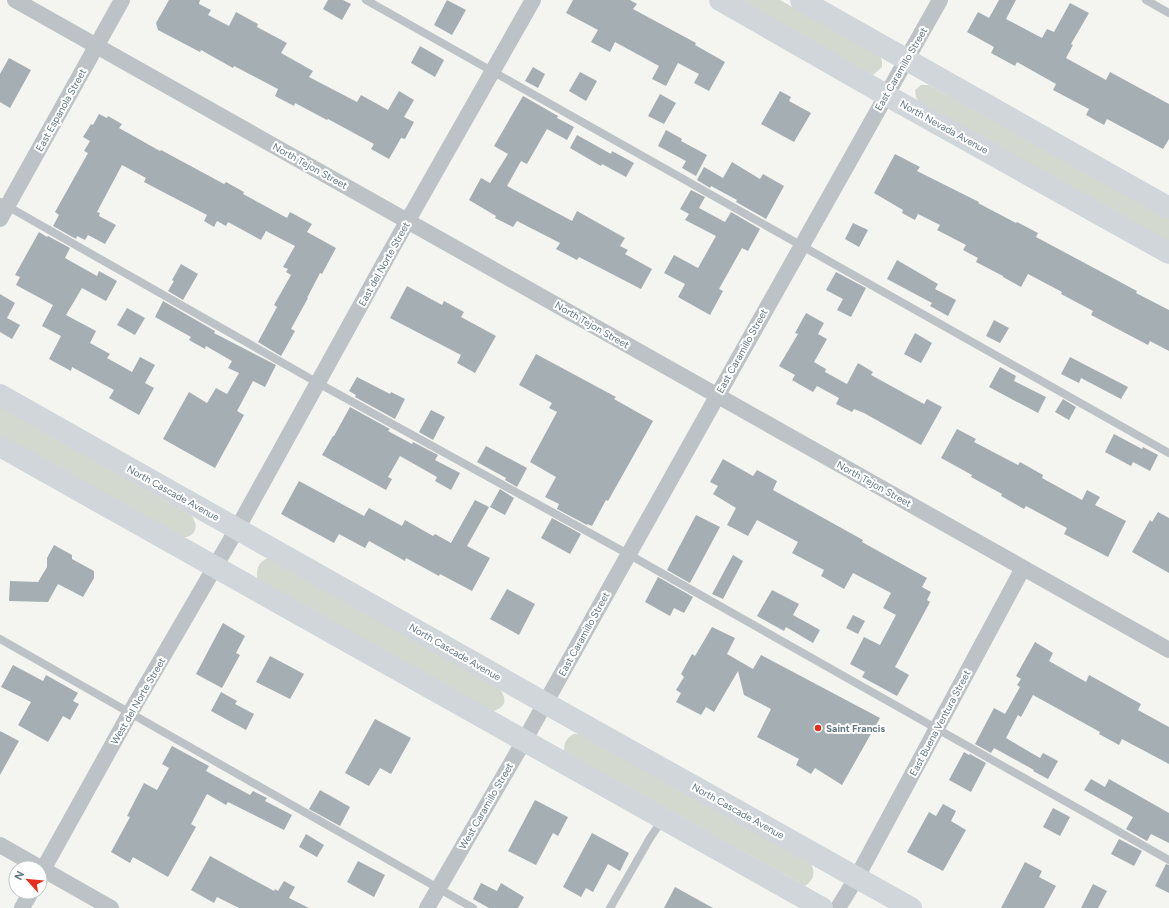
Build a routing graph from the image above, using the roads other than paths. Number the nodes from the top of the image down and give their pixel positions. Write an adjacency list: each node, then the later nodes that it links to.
1 (15, 0): 10 (street, North Tejon Street)
2 (122, 0): 10 (street, East Espanola Street)
3 (366, 0): 12 (lane)
4 (533, 0): 12 (street, East del Norte Street)
5 (720, 0): 13 (main road, North Nevada Avenue)
6 (801, 0): 11 (main road)
7 (940, 0): 11 (street, East Caramillo Street)
8 (1146, 0): 9 (lane)
9 (1169, 13)
10 (96, 46): 15 (street, East Espanola Street); 16 (street, North Tejon Street)
11 (907, 60): 13 (street, East Caramillo Street); 14 (main road)
12 (492, 72): 16 (street, East del Norte Street); 17 (lane)
13 (886, 95): 17 (street, East Caramillo Street); 18 (main road, North Nevada Avenue)
14 (1169, 208)
15 (3, 209): 19 (lane)
16 (408, 220): 19 (street, East del Norte Street); 21 (street, North Tejon Street)
17 (801, 246): 21 (street, East Caramillo Street); 23 (lane)
18 (1169, 253)
19 (318, 382): 24 (street, East del Norte Street); 25 (lane)
20 (0, 395): 24 (main road, North Cascade Avenue)
21 (717, 396): 25 (street, East Caramillo Street); 27 (street, North Tejon Street)
22 (0, 446): 26 (main road)
23 (1169, 452)
24 (237, 529): 26 (street, West del Norte Street); 30 (main road, North Cascade Avenue)
25 (628, 554): 30 (street, East Caramillo Street); 32 (lane)
26 (215, 567): 31 (street, West del Norte Street); 33 (main road)
27 (1023, 568): 29 (street, North Tejon Street); 32 (street, East Buena Ventura Street)
28 (0, 639): 31 (lane)
29 (1169, 650)
30 (545, 703): 33 (street, West Caramillo Street); 40 (main road, North Cascade Avenue)
31 (130, 713): 38 (street, West del Norte Street); 41 (lane)
32 (937, 728): 37 (lane); 40 (street, East Buena Ventura Street)
33 (524, 741): 34 (main road); 41 (street, West Caramillo Street)
34 (663, 819): 45 (lane); 46 (main road)
35 (0, 845): 36 (street)
36 (23, 860)
37 (1169, 860)
38 (48, 861)
39 (48, 875): 42 (street)
40 (857, 877): 47 (street, East Buena Ventura Street); 48 (main road, North Cascade Avenue)
41 (438, 888): 43 (street, West Caramillo Street); 44 (lane)
42 (111, 908)
43 (427, 908)
44 (473, 908)
45 (610, 908)
46 (822, 908)
47 (838, 908)
48 (911, 908)

